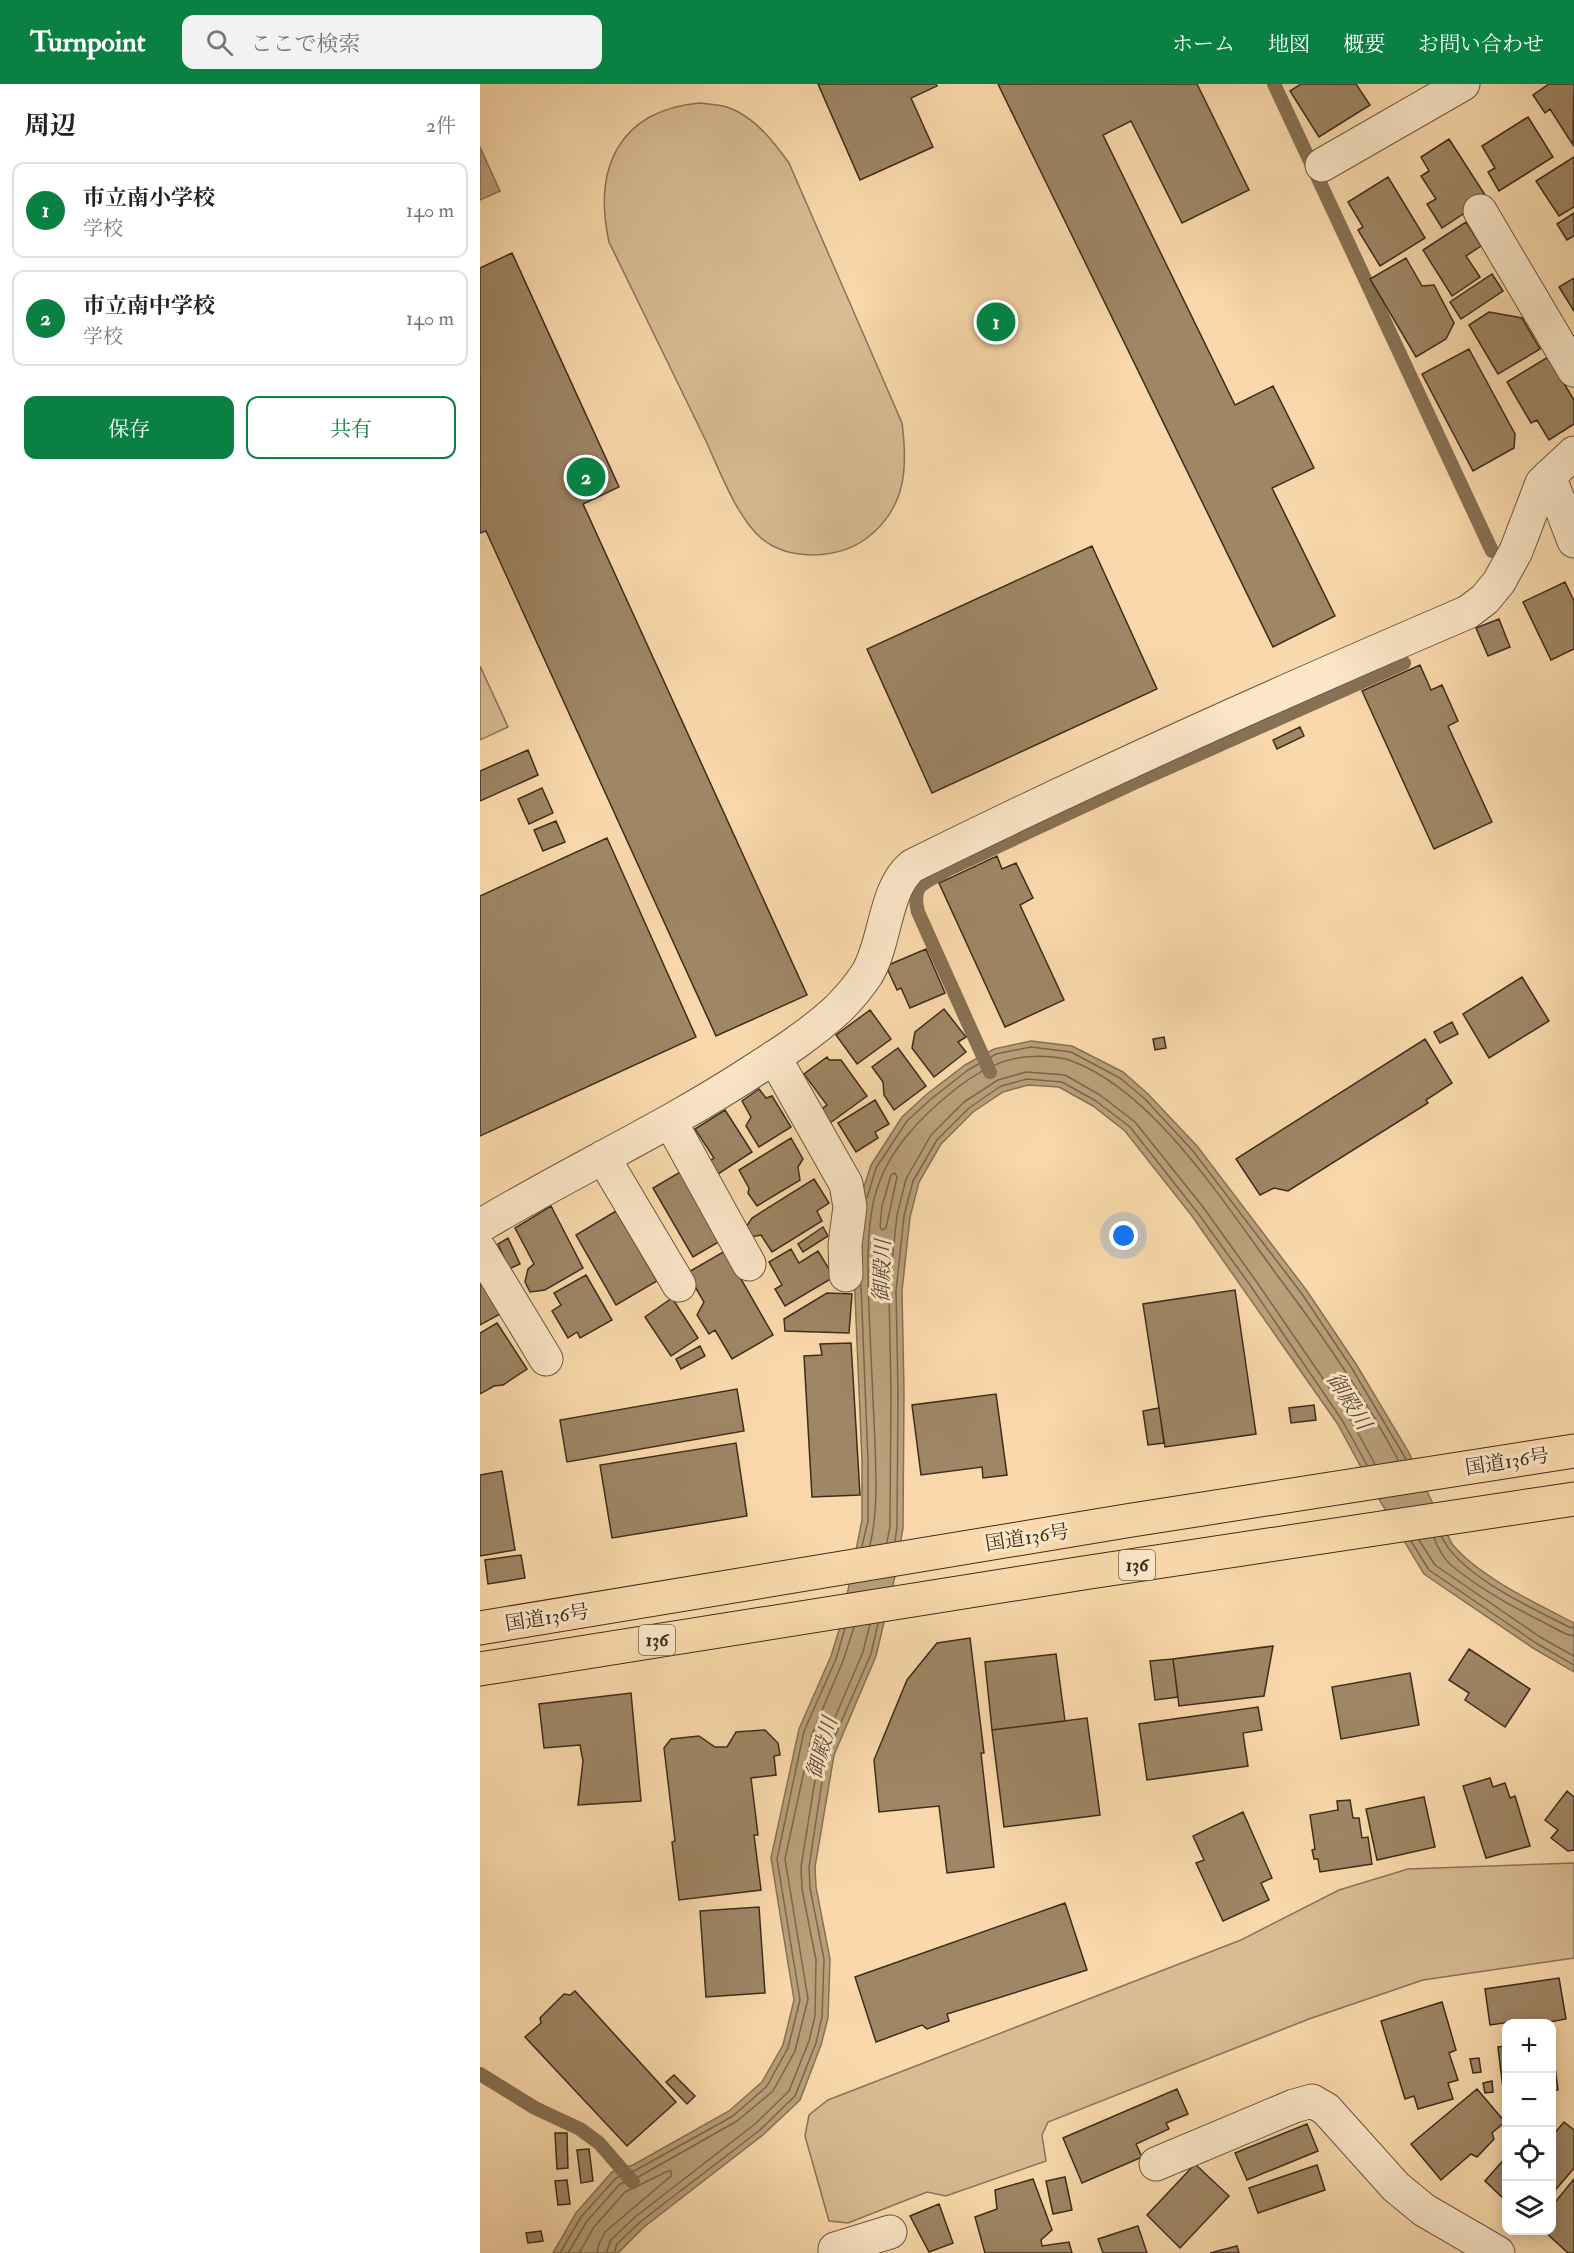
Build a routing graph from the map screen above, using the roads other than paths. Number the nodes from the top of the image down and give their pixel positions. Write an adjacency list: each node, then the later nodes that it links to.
1 (1463, 84): 2 (street)
2 (1322, 165)
3 (1480, 211): 4 (street)
4 (1574, 370)
5 (1574, 453): 6 (street)
6 (1549, 476): 7 (street); 8 (street)
7 (1574, 541)
8 (774, 1057): 9 (street); 14 (street)
9 (670, 1121): 10 (street); 13 (street)
10 (603, 1157): 11 (street); 15 (street)
11 (480, 1226)
12 (480, 1250): 16 (street)
13 (749, 1264)
14 (846, 1275)
15 (679, 1285)
16 (546, 1359)
17 (1574, 1451): 19 (highway, 国道136号 / 136)
18 (1574, 1499): 20 (highway, 国道136号 / 136)
19 (480, 1628)
20 (480, 1669)
21 (1156, 2164): 24 (street)
22 (890, 2232): 23 (street)
23 (835, 2253)
24 (1498, 2253)

